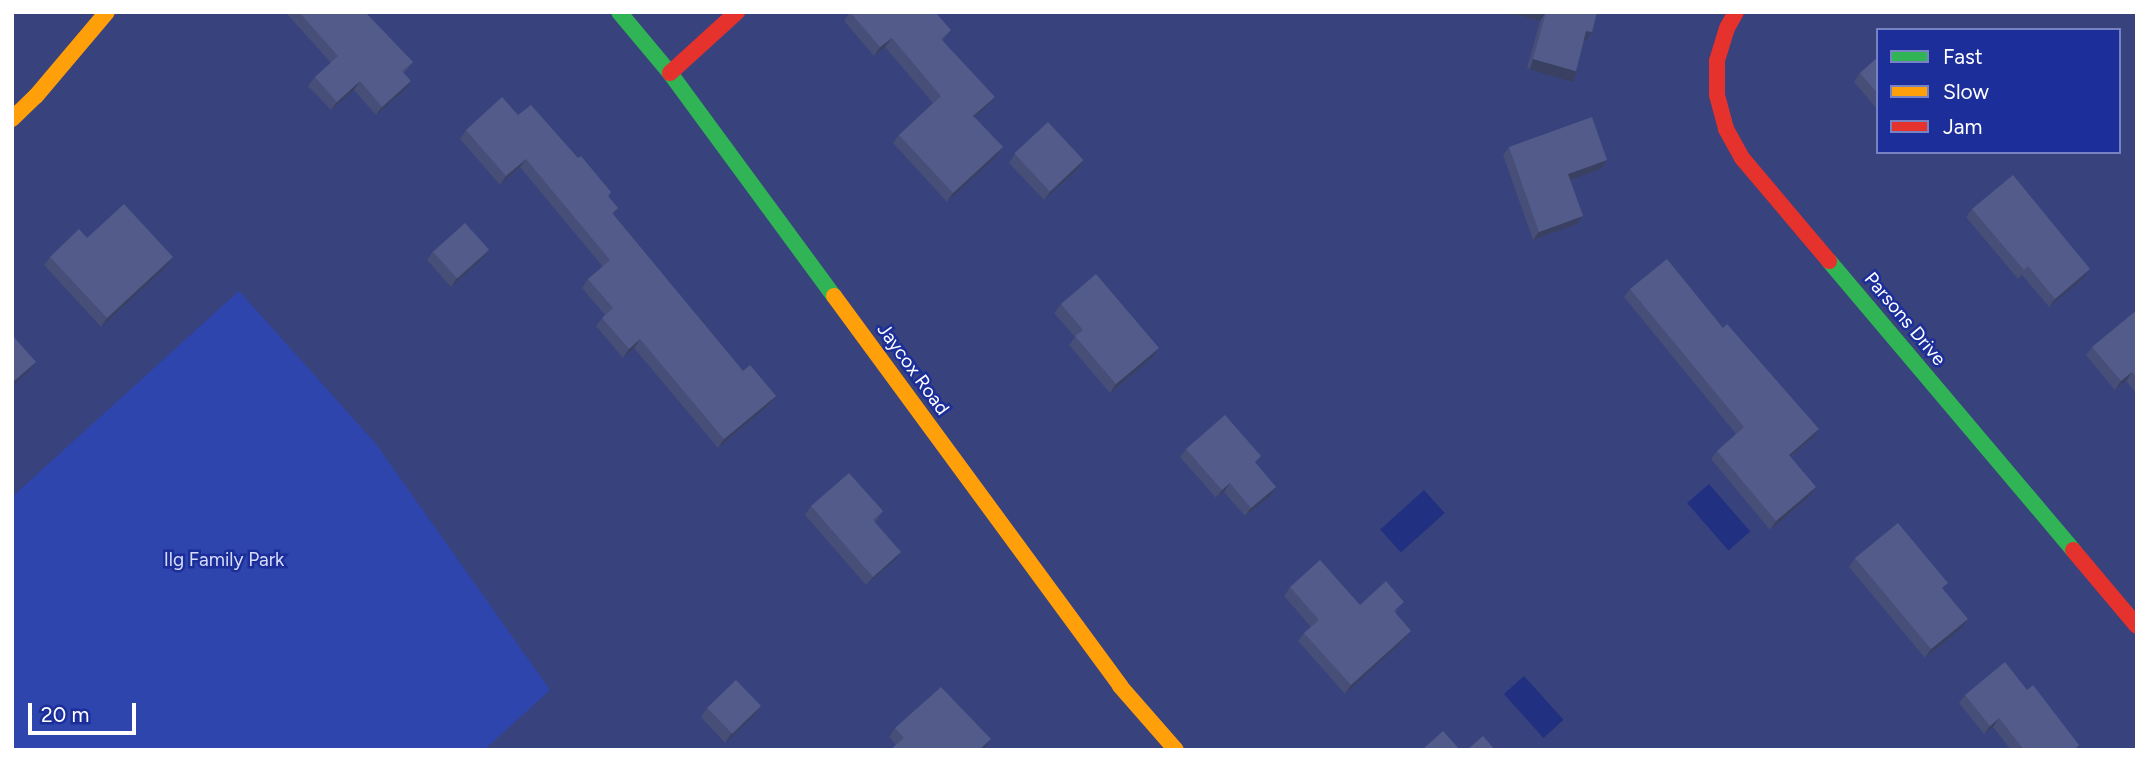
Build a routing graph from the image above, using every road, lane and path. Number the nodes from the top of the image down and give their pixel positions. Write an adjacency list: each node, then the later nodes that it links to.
1 (107, 12): 6 (street)
2 (619, 12): 5 (street, Jaycox Road)
3 (737, 12): 5 (street)
4 (1736, 12): 7 (street, Parsons Drive)
5 (670, 73): 8 (street, Jaycox Road)
6 (12, 119)
7 (2137, 626)
8 (1176, 750)

